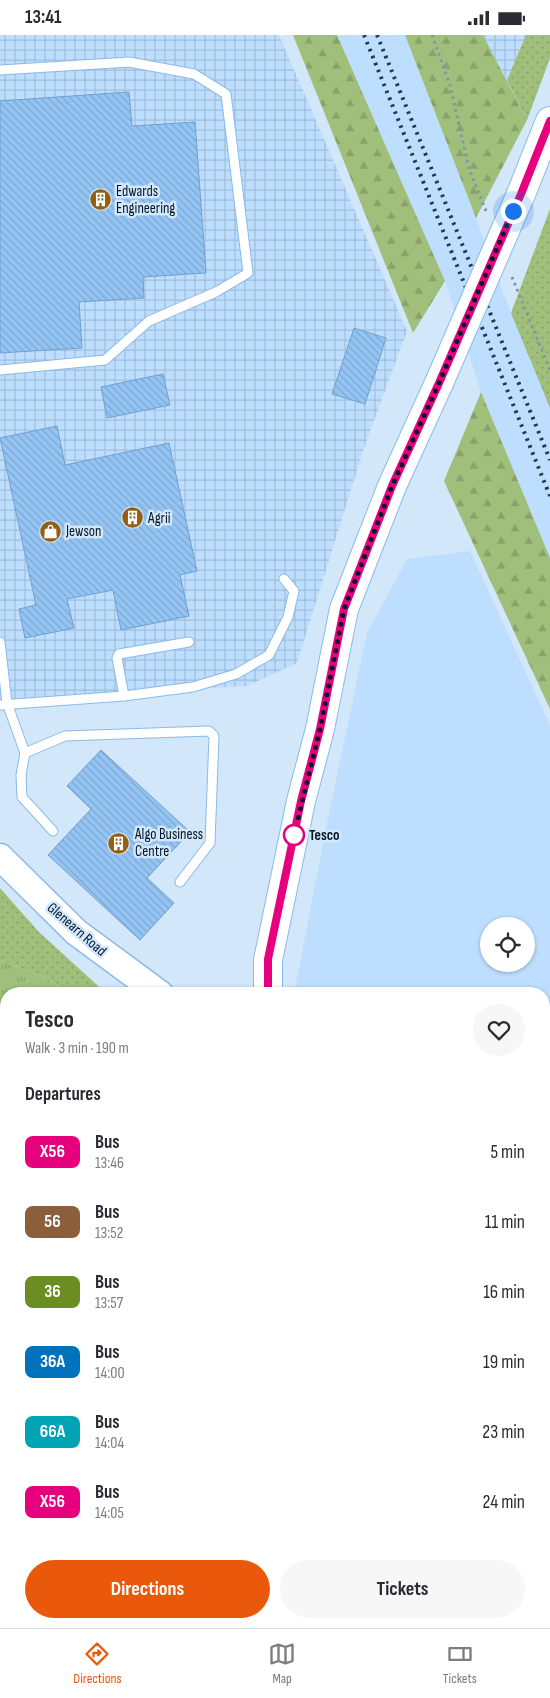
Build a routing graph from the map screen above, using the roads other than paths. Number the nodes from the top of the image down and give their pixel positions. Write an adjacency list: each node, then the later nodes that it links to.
1 (0, 70): 3 (lane)
2 (550, 121): 14 (main road, bridge)
3 (0, 370)
4 (284, 579): 7 (lane)
5 (0, 642): 8 (lane)
6 (189, 642): 7 (lane)
7 (124, 696): 8 (lane)
8 (4, 704): 9 (lane)
9 (25, 753): 10 (lane); 12 (lane)
10 (54, 831)
11 (0, 857): 13 (street, Glenearn Road)
12 (180, 882)
13 (151, 987)
14 (268, 987)

